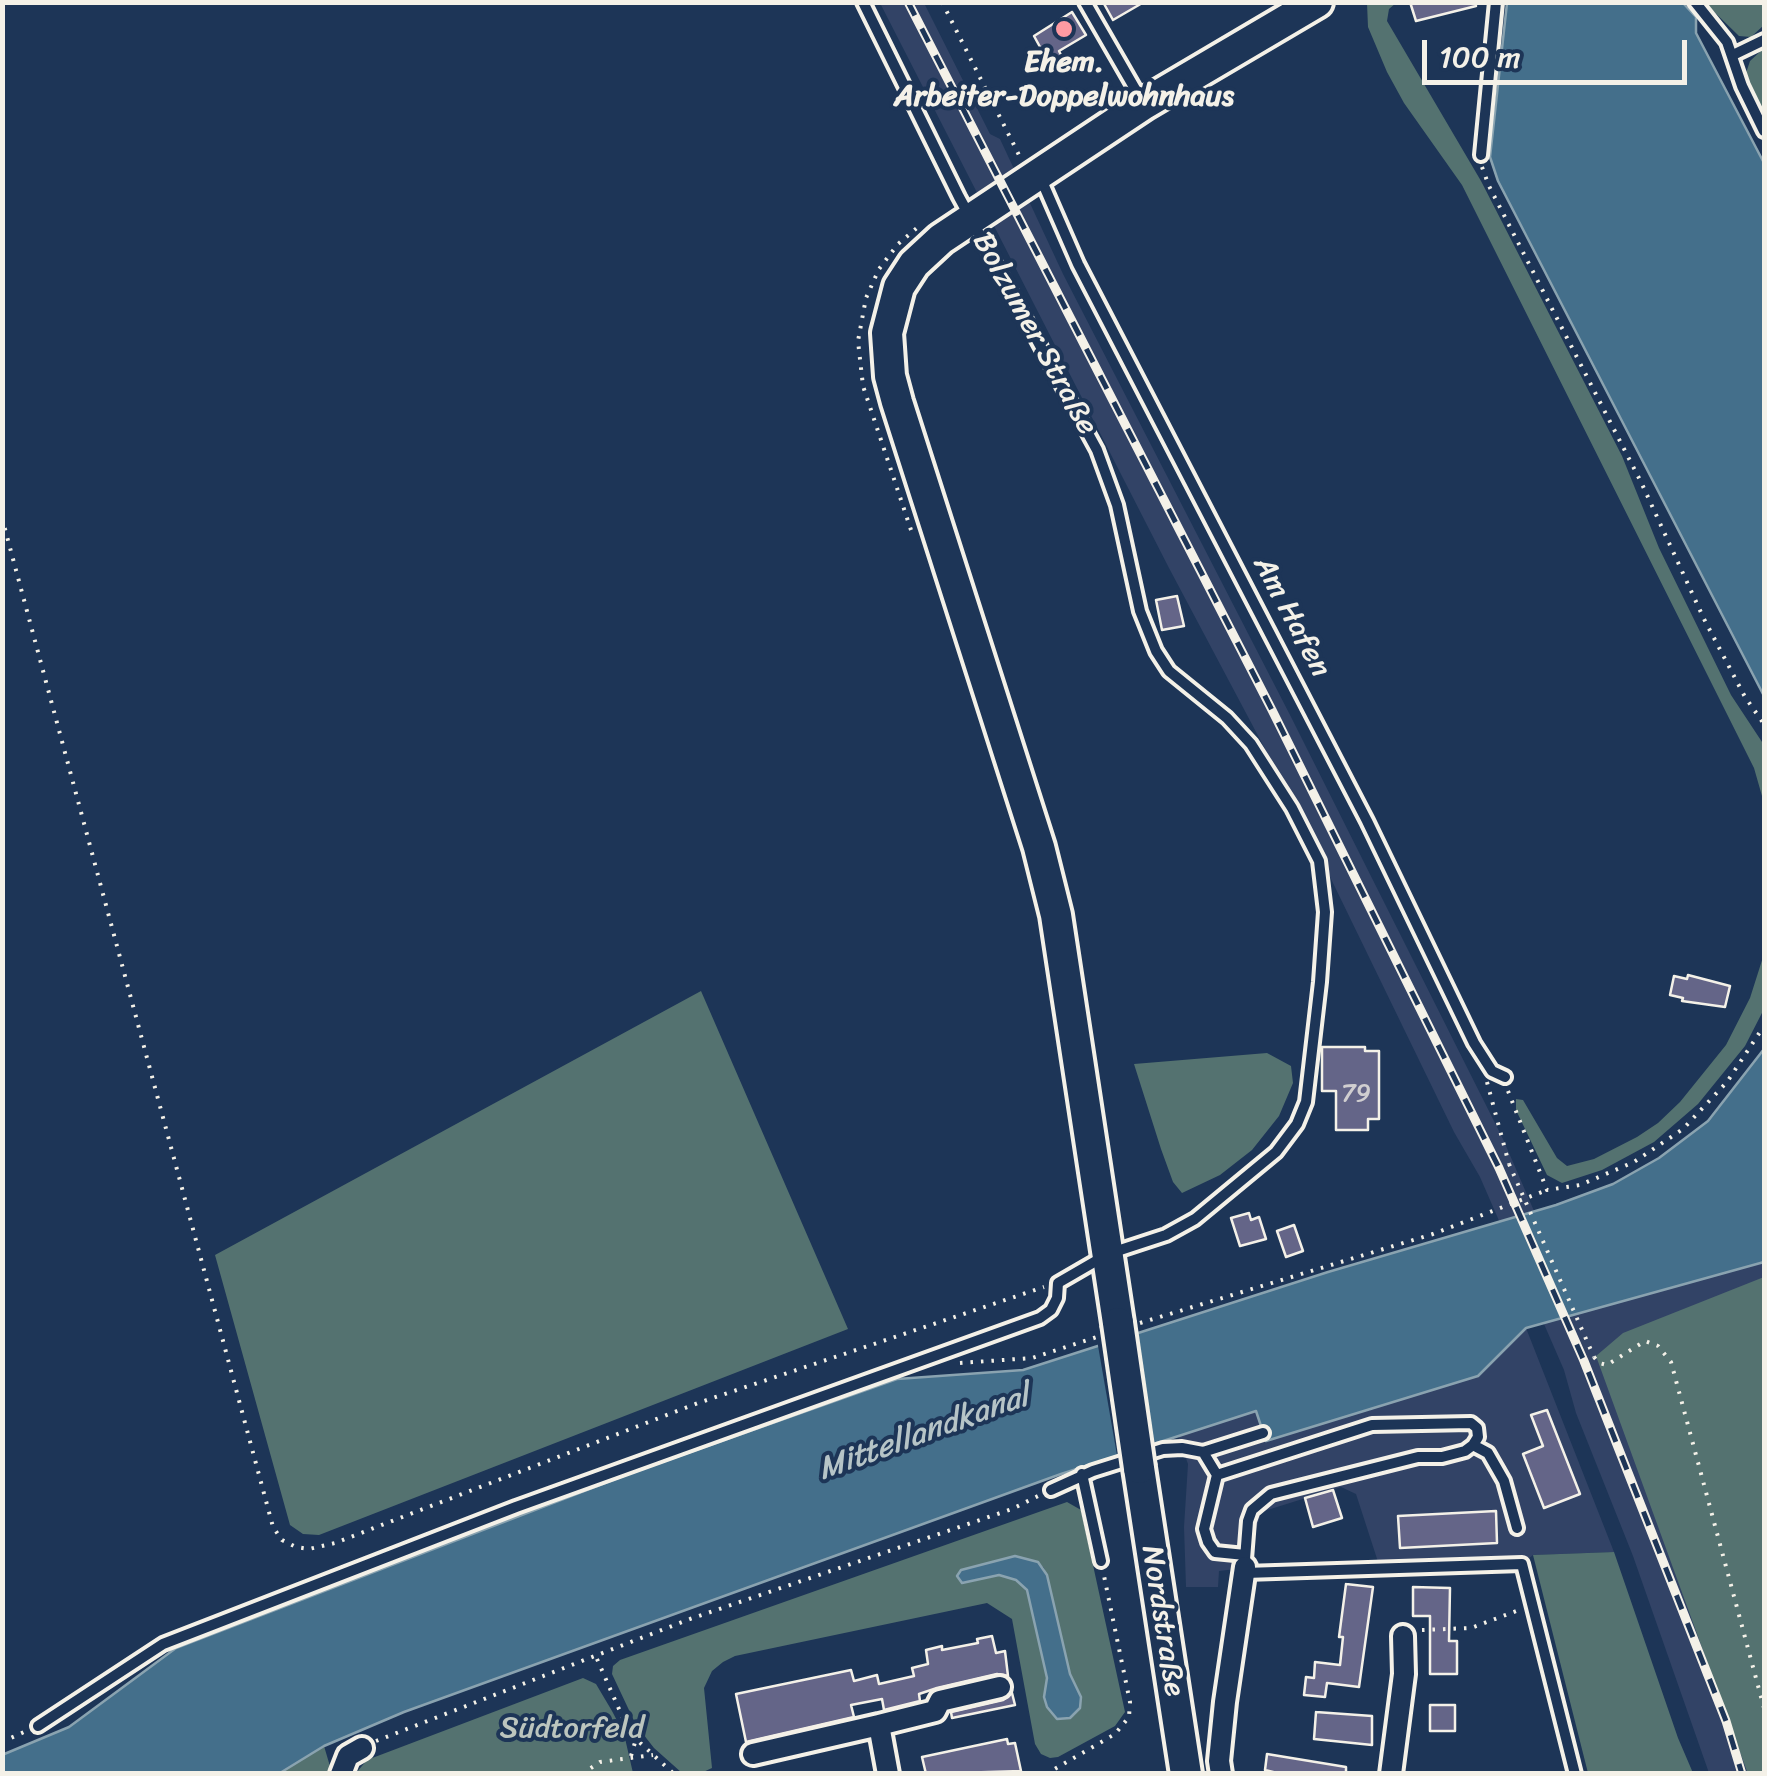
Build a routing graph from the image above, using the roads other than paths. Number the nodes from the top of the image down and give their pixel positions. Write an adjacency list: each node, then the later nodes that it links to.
1 (863, 2): 12 (lane)
2 (1085, 2): 8 (lane)
3 (1317, 2): 8 (main road)
4 (1496, 2): 10 (lane)
5 (1696, 2): 7 (lane)
6 (1764, 40): 7 (lane)
7 (1734, 55): 9 (lane)
8 (1144, 104): 11 (main road)
9 (1764, 131)
10 (1480, 156)
11 (1035, 176): 12 (main road); 13 (lane, Am Hafen)
12 (970, 218): 14 (main road, Bolzumer Straße); 14 (lane, Bolzumer Straße)
13 (1504, 1077)
14 (1108, 1254): 18 (main road, Bolzumer Straße, bridge); 28 (lane)
15 (1263, 1433): 17 (lane)
16 (1474, 1445): 20 (lane); 22 (lane); 23 (lane)
17 (1203, 1452): 19 (lane); 20 (lane)
18 (1138, 1468): 33 (main road, Nordstraße)
19 (1082, 1474): 21 (lane); 24 (lane)
20 (1217, 1475): 23 (lane)
21 (1051, 1490)
22 (1517, 1528)
23 (1245, 1559): 34 (street); 36 (lane)
24 (1101, 1561)
25 (1403, 1636): 35 (street)
26 (1000, 1687): 27 (street)
27 (880, 1725): 30 (street); 32 (street)
28 (38, 1726)
29 (362, 1748): 31 (street)
30 (753, 1754)
31 (341, 1774)
32 (888, 1774)
33 (1186, 1774)
34 (1221, 1774)
35 (1391, 1774)
36 (1574, 1774)

